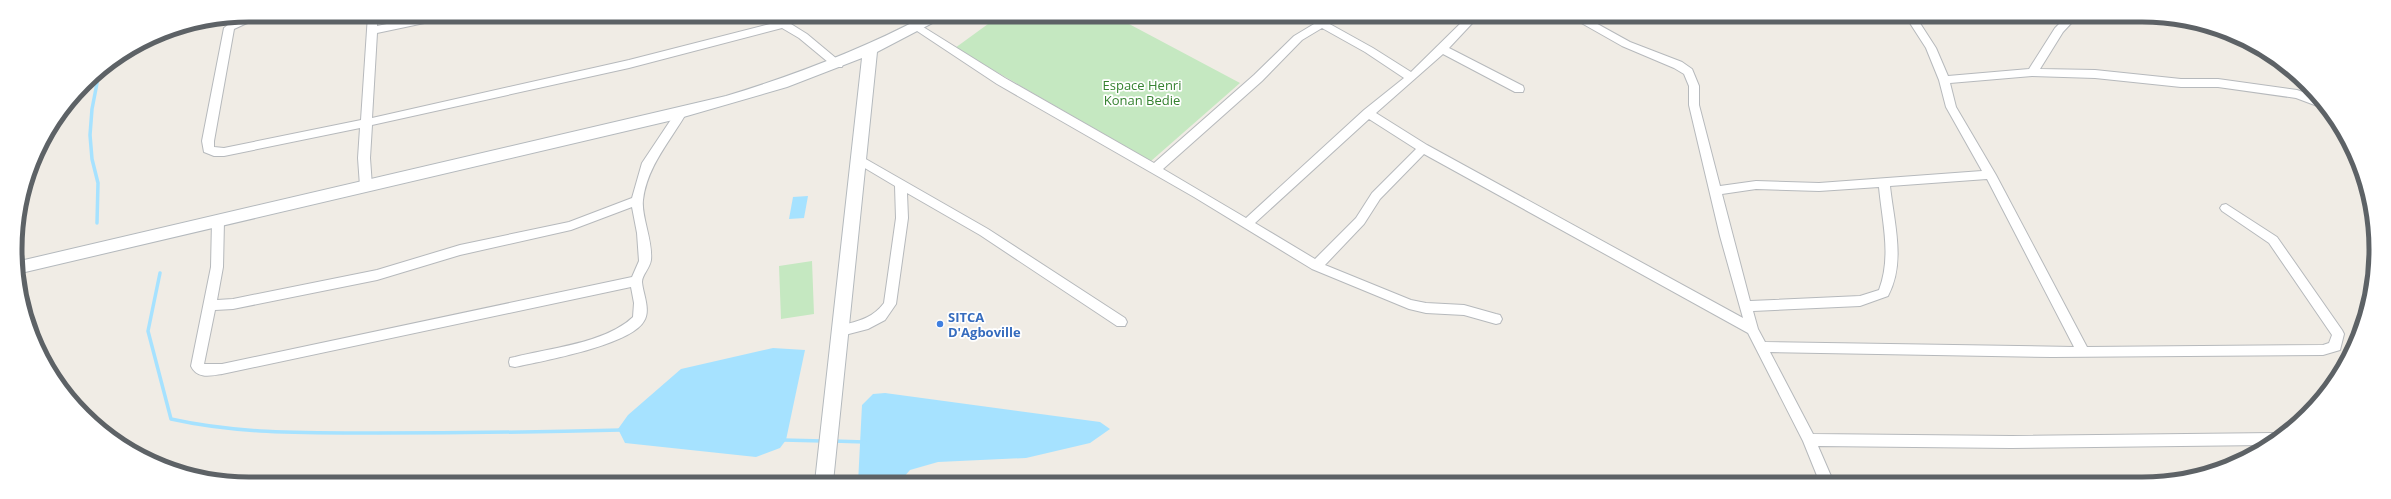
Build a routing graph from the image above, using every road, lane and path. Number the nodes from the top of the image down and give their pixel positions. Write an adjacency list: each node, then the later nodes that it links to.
1 (240, 22): 26 (street)
2 (373, 22): 15 (street)
3 (415, 22): 15 (street)
4 (780, 22): 13 (street)
5 (788, 22): 13 (street)
6 (925, 22): 14 (main road)
7 (1321, 22): 29 (street)
8 (1327, 22): 20 (street)
9 (1468, 22): 16 (street)
10 (1585, 22): 34 (street)
11 (1914, 22): 21 (street)
12 (2067, 22): 19 (street)
13 (784, 24): 18 (street); 26 (street)
14 (916, 27): 17 (main road); 29 (street)
15 (372, 31): 26 (street)
16 (1441, 48): 20 (street); 22 (street)
17 (870, 50): 18 (main road); 28 (main road)
18 (838, 64): 24 (main road)
19 (2032, 72): 21 (street); 23 (street)
20 (1409, 76): 25 (street)
21 (1944, 80): 30 (street)
22 (1519, 89)
23 (2314, 100)
24 (682, 112): 33 (main road); 35 (street)
25 (1368, 113): 27 (street); 38 (street)
26 (366, 122): 33 (street)
27 (1423, 148): 40 (street); 46 (street)
28 (857, 158): 32 (street); 47 (main road)
29 (1155, 169): 38 (street)
30 (1990, 175): 31 (street); 49 (street)
31 (1884, 182): 34 (street); 43 (street)
32 (901, 185): 45 (street); 47 (street)
33 (366, 186): 37 (main road)
34 (1716, 191): 43 (street)
35 (638, 201): 41 (street); 42 (street)
36 (2226, 208): 49 (street)
37 (218, 221): 39 (main road); 42 (street)
38 (1247, 224): 40 (street)
39 (22, 266)
40 (1316, 266): 44 (street)
41 (636, 280): 42 (street); 50 (street)
42 (209, 305)
43 (1748, 306): 46 (street)
44 (1496, 319)
45 (1121, 322)
46 (1752, 329): 48 (street)
47 (841, 331): 53 (main road)
48 (1763, 347): 49 (street); 52 (street)
49 (2083, 351)
50 (515, 362)
51 (2268, 439): 52 (street)
52 (1809, 440): 54 (street)
53 (825, 477)
54 (1824, 477)

